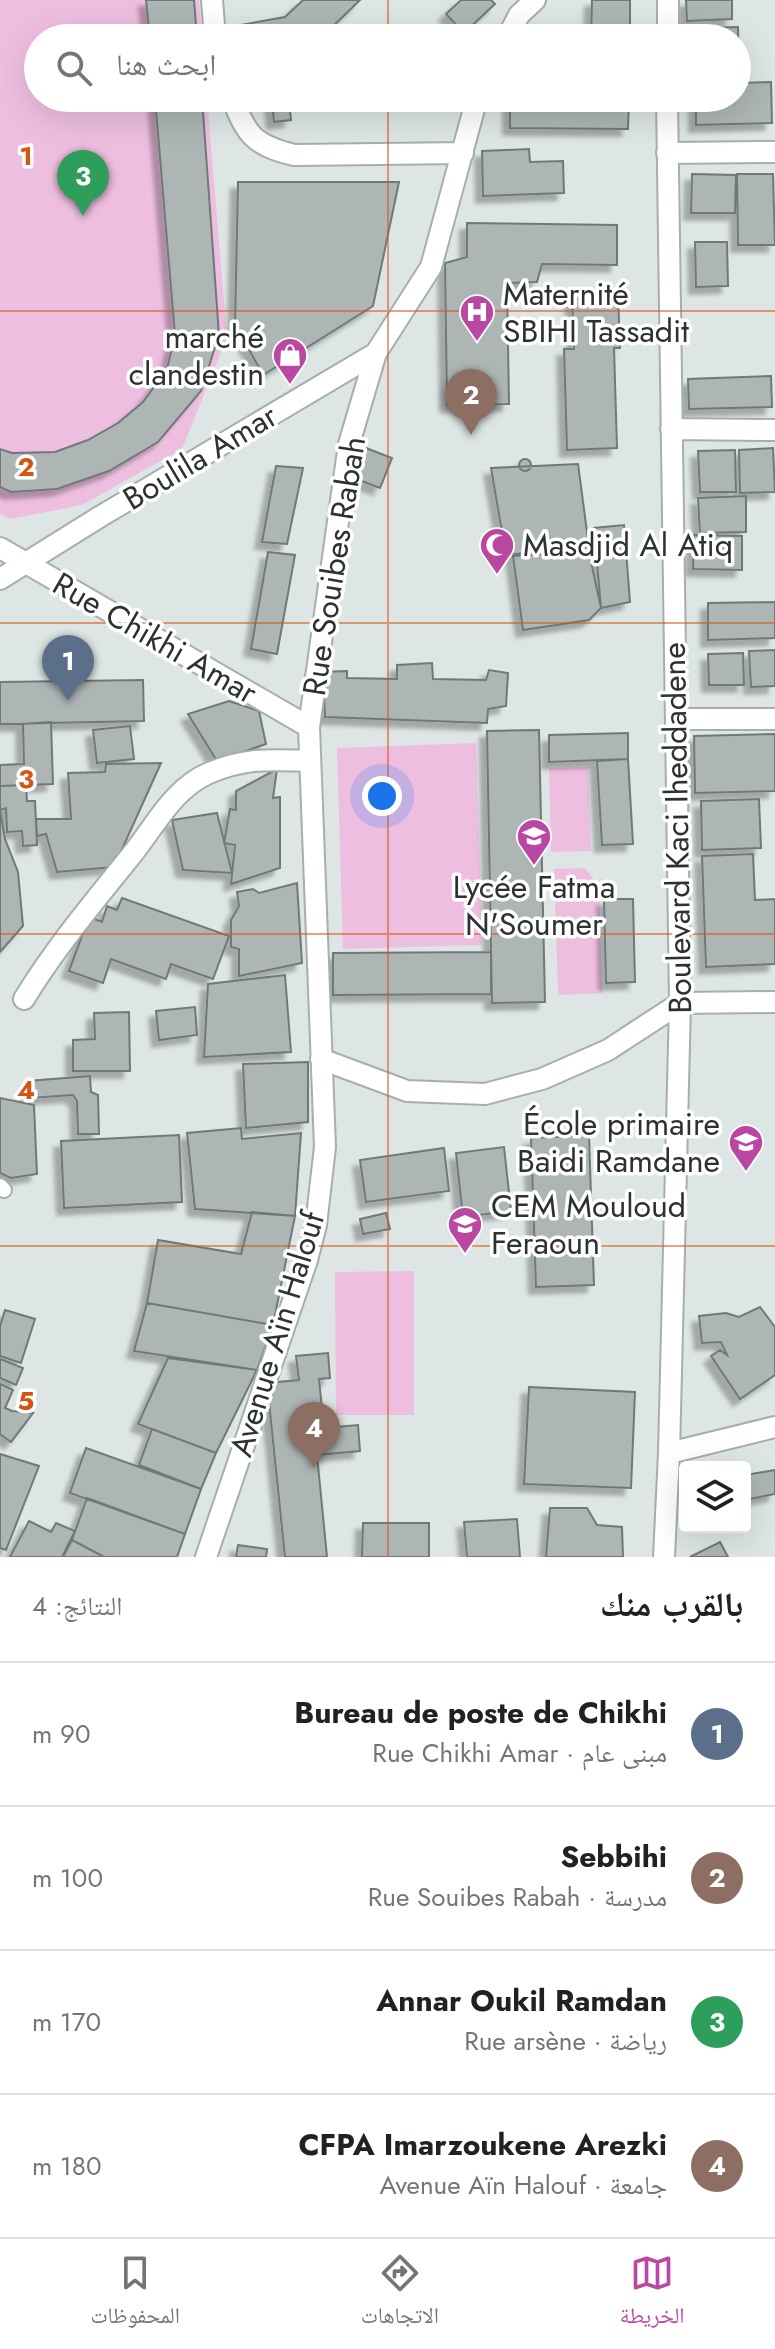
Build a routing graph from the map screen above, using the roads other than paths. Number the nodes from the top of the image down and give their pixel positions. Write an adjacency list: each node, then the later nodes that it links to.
1 (212, 0): 4 (street)
2 (535, 0): 5 (street)
3 (668, 0): 6 (street)
4 (214, 24)
5 (514, 24)
6 (668, 24)
7 (238, 112): 11 (street)
8 (473, 112): 11 (street, Rue Souibes Rabah)
9 (667, 112): 12 (street, Boulevard Kaci Iheddadene)
10 (775, 152): 12 (street)
11 (463, 153): 13 (street, Rue Souibes Rabah)
12 (667, 153): 14 (street, Boulevard Kaci Iheddadene)
13 (376, 353): 17 (street, Boulila Amar); 21 (street, Rue Souibes Rabah)
14 (671, 429): 15 (street); 19 (street, Boulevard Kaci Iheddadene)
15 (775, 430)
16 (0, 548): 17 (street, Rue Chikhi Amar)
17 (26, 564): 18 (street, Boulila Amar); 21 (street, Rue Chikhi Amar)
18 (0, 579)
19 (677, 719): 20 (street); 25 (street, Boulevard Kaci Iheddadene)
20 (775, 719)
21 (309, 727): 22 (street, Rue Souibes Rabah)
22 (310, 761): 23 (street); 26 (street, Rue Souibes Rabah)
23 (24, 999)
24 (775, 1002): 25 (street)
25 (680, 1003): 26 (street); 28 (street, Boulevard Kaci Iheddadene)
26 (321, 1059): 29 (street, Avenue Aïn Halouf)
27 (775, 1427): 28 (street)
28 (669, 1453): 30 (street, Boulevard Kaci Iheddadene)
29 (206, 1557)
30 (664, 1557)

